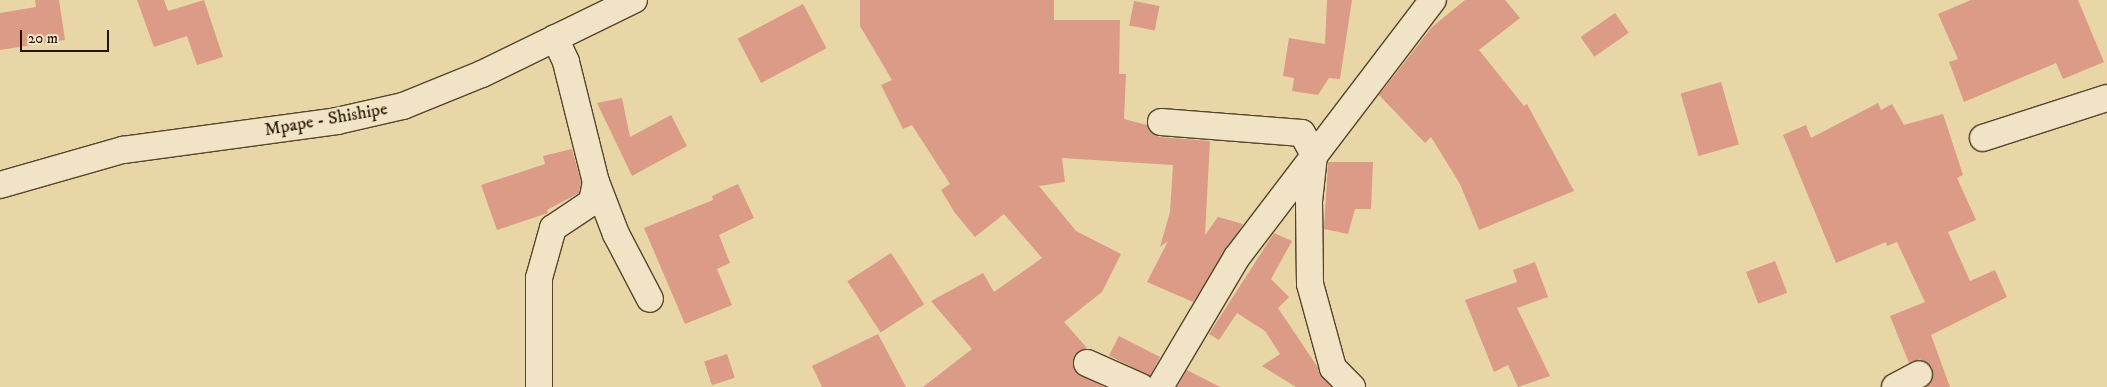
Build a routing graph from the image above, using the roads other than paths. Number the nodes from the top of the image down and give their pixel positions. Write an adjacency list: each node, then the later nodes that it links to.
1 (634, 0): 3 (street, Mpape - Shishipe)
2 (1433, 0): 7 (street)
3 (555, 38): 8 (street); 9 (street, Mpape - Shishipe)
4 (2107, 98): 6 (street)
5 (1161, 122): 7 (street)
6 (1983, 138)
7 (1314, 155): 15 (street); 16 (street)
8 (596, 182): 10 (street); 13 (street)
9 (0, 185)
10 (650, 299)
11 (1087, 363): 14 (street)
12 (1919, 374): 17 (street)
13 (540, 387)
14 (1141, 387)
15 (1160, 387)
16 (1352, 387)
17 (1894, 387)

